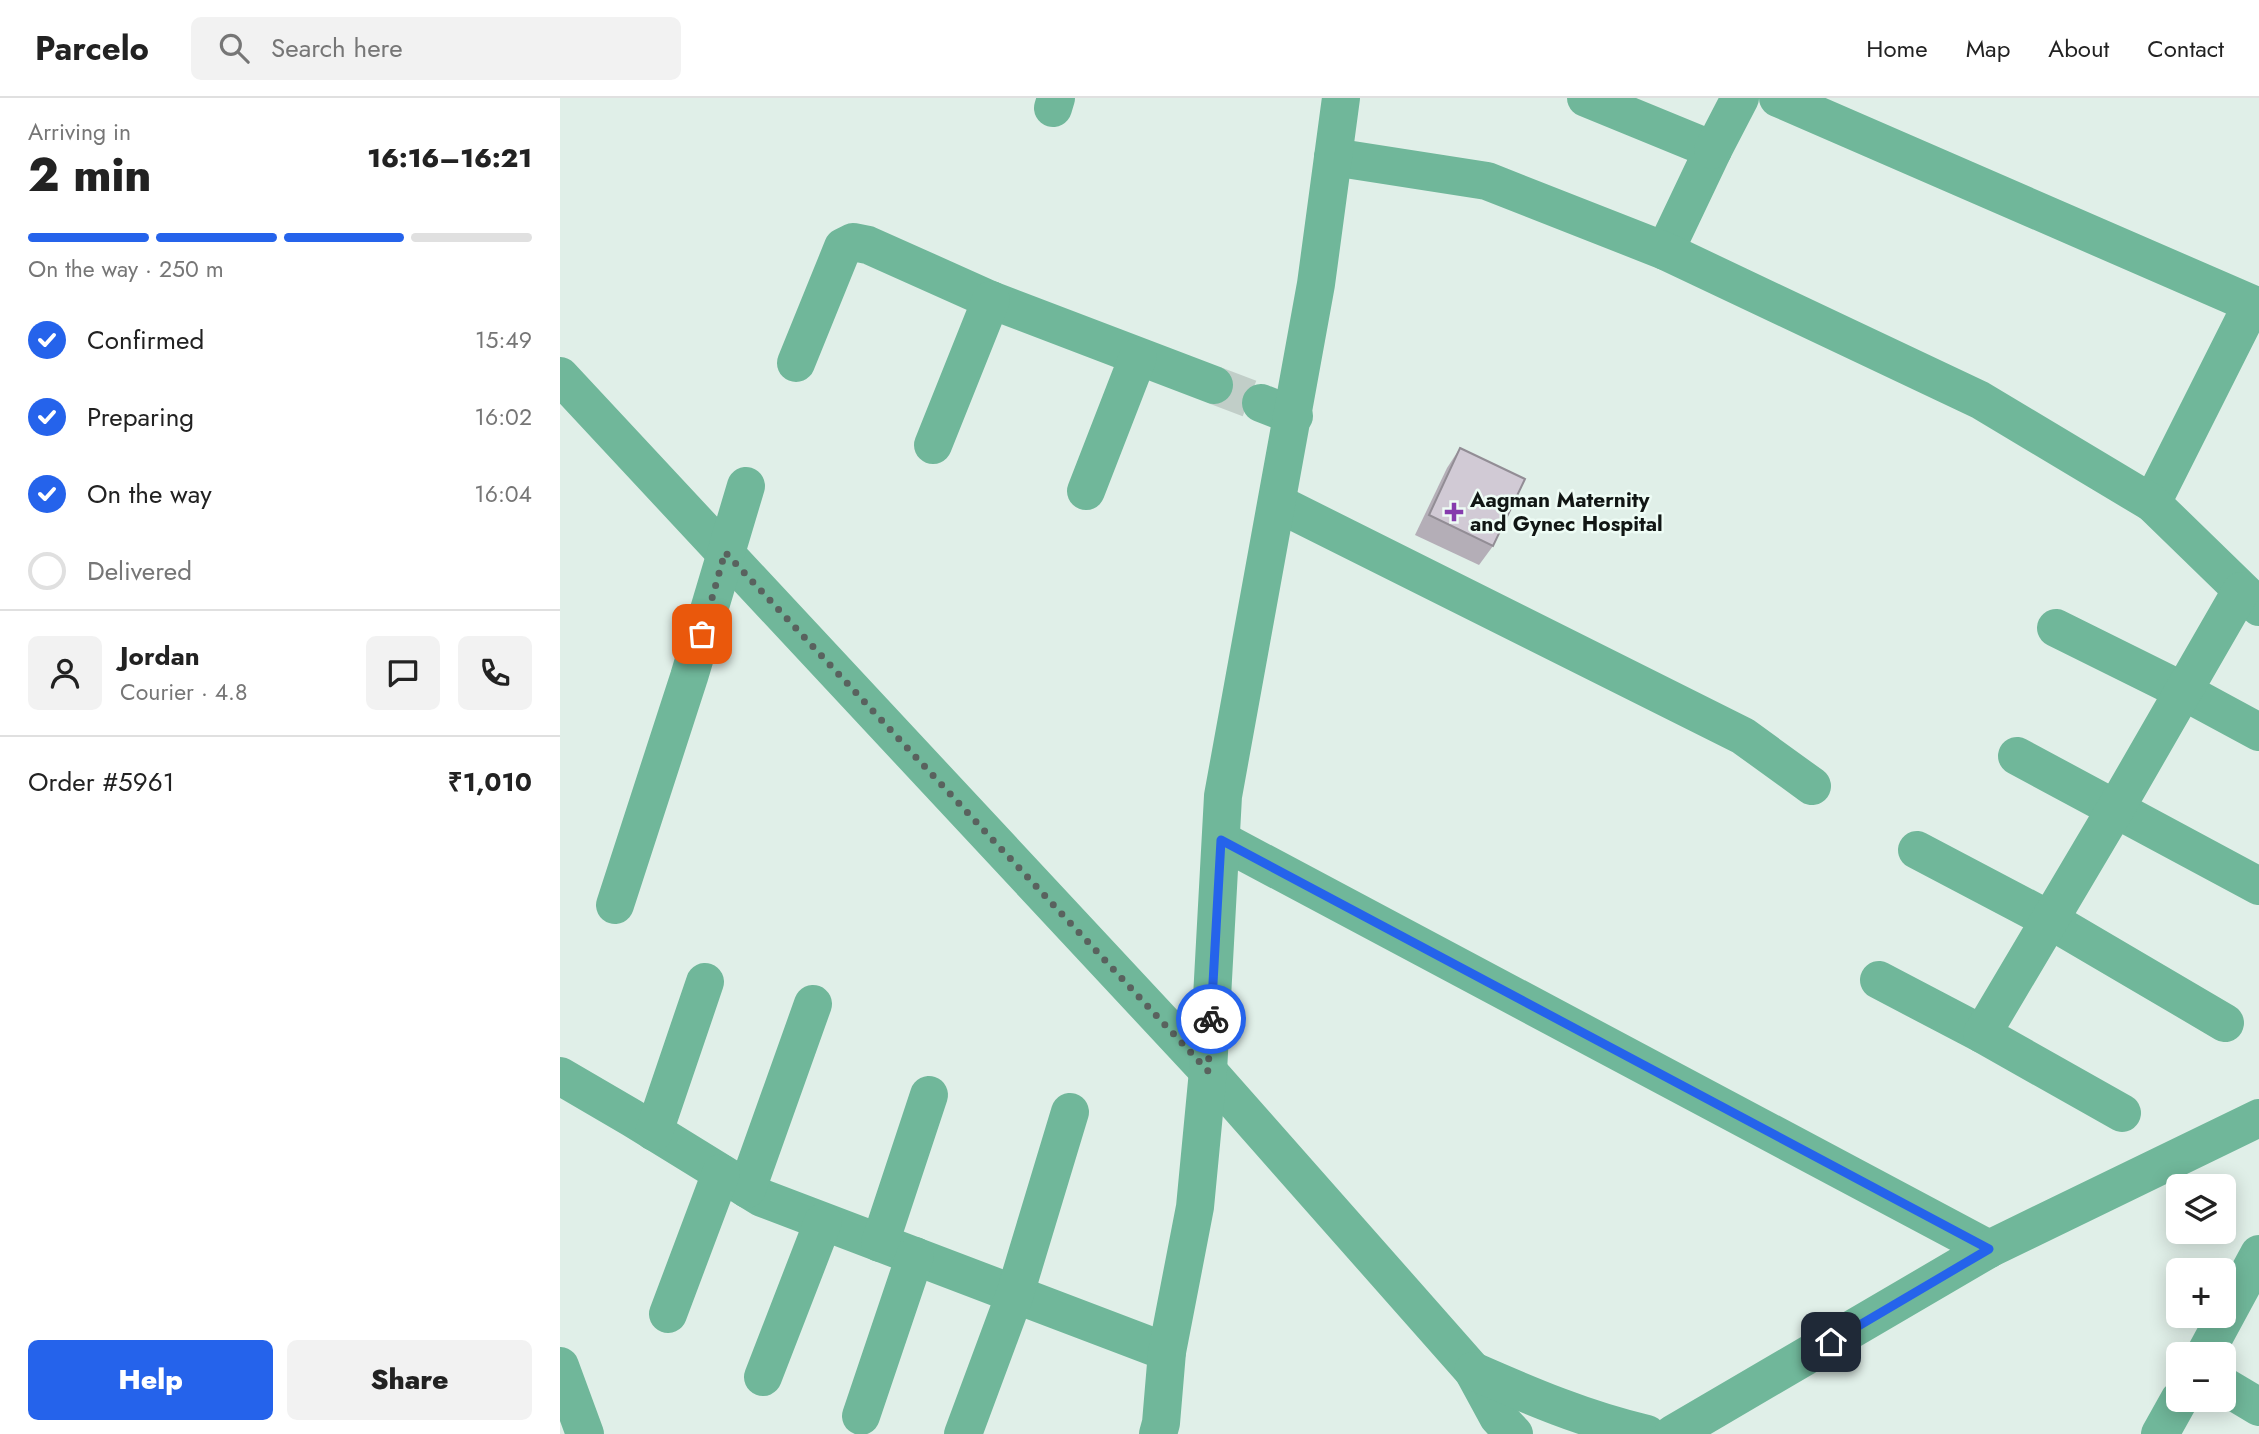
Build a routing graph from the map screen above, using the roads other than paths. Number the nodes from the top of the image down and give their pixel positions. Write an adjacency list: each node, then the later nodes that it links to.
1 (1341, 98): 6 (street)
2 (1586, 98): 5 (street)
3 (1740, 98): 5 (street)
4 (1778, 98): 17 (street)
5 (1713, 150): 7 (street)
6 (1333, 157): 7 (street); 16 (street)
7 (1665, 251): 17 (street)
8 (991, 300): 9 (street); 10 (street); 13 (street)
9 (1138, 357): 12 (street); 15 (street)
10 (796, 363)
11 (560, 376): 18 (street)
12 (1214, 385)
13 (933, 445)
14 (746, 486): 18 (street)
15 (1086, 491)
16 (1277, 503): 24 (street); 26 (street)
17 (2152, 503): 19 (street)
18 (725, 552): 29 (street); 36 (street)
19 (2250, 599): 21 (street)
20 (2056, 628): 21 (street)
21 (2183, 691): 22 (street); 25 (street)
22 (2259, 732)
23 (2017, 755): 25 (street)
24 (1812, 786)
25 (2116, 808): 28 (street); 30 (street)
26 (1221, 840): 36 (street); 45 (street)
27 (1917, 850): 30 (street)
28 (2259, 886)
29 (615, 905)
30 (2048, 919): 34 (street); 35 (street)
31 (1880, 980): 35 (street)
32 (705, 982): 42 (street)
33 (813, 1003): 43 (street)
34 (2225, 1023)
35 (1982, 1034): 40 (street)
36 (1208, 1071): 51 (street); 53 (street)
37 (560, 1076): 42 (street)
38 (929, 1095): 46 (street)
39 (1070, 1112): 48 (street)
40 (2122, 1113)
41 (2259, 1118): 45 (street)
42 (654, 1132): 43 (street)
43 (734, 1181): 44 (street); 49 (street)
44 (823, 1222): 46 (street); 54 (street)
45 (1989, 1249): 64 (street)
46 (898, 1250): 48 (street); 58 (street)
47 (2255, 1271): 50 (street)
48 (1016, 1294): 51 (street); 61 (street)
49 (668, 1314)
50 (2211, 1342)
51 (1167, 1352): 59 (street)
52 (560, 1366): 60 (street)
53 (1473, 1371): 62 (street); 63 (street)
54 (763, 1377)
55 (2236, 1393): 56 (street)
56 (2259, 1407)
57 (2172, 1412): 65 (street)
58 (861, 1416)
59 (1165, 1430)
60 (585, 1434)
61 (963, 1434)
62 (1514, 1434)
63 (1647, 1434)
64 (1673, 1434)
65 (2160, 1434)

